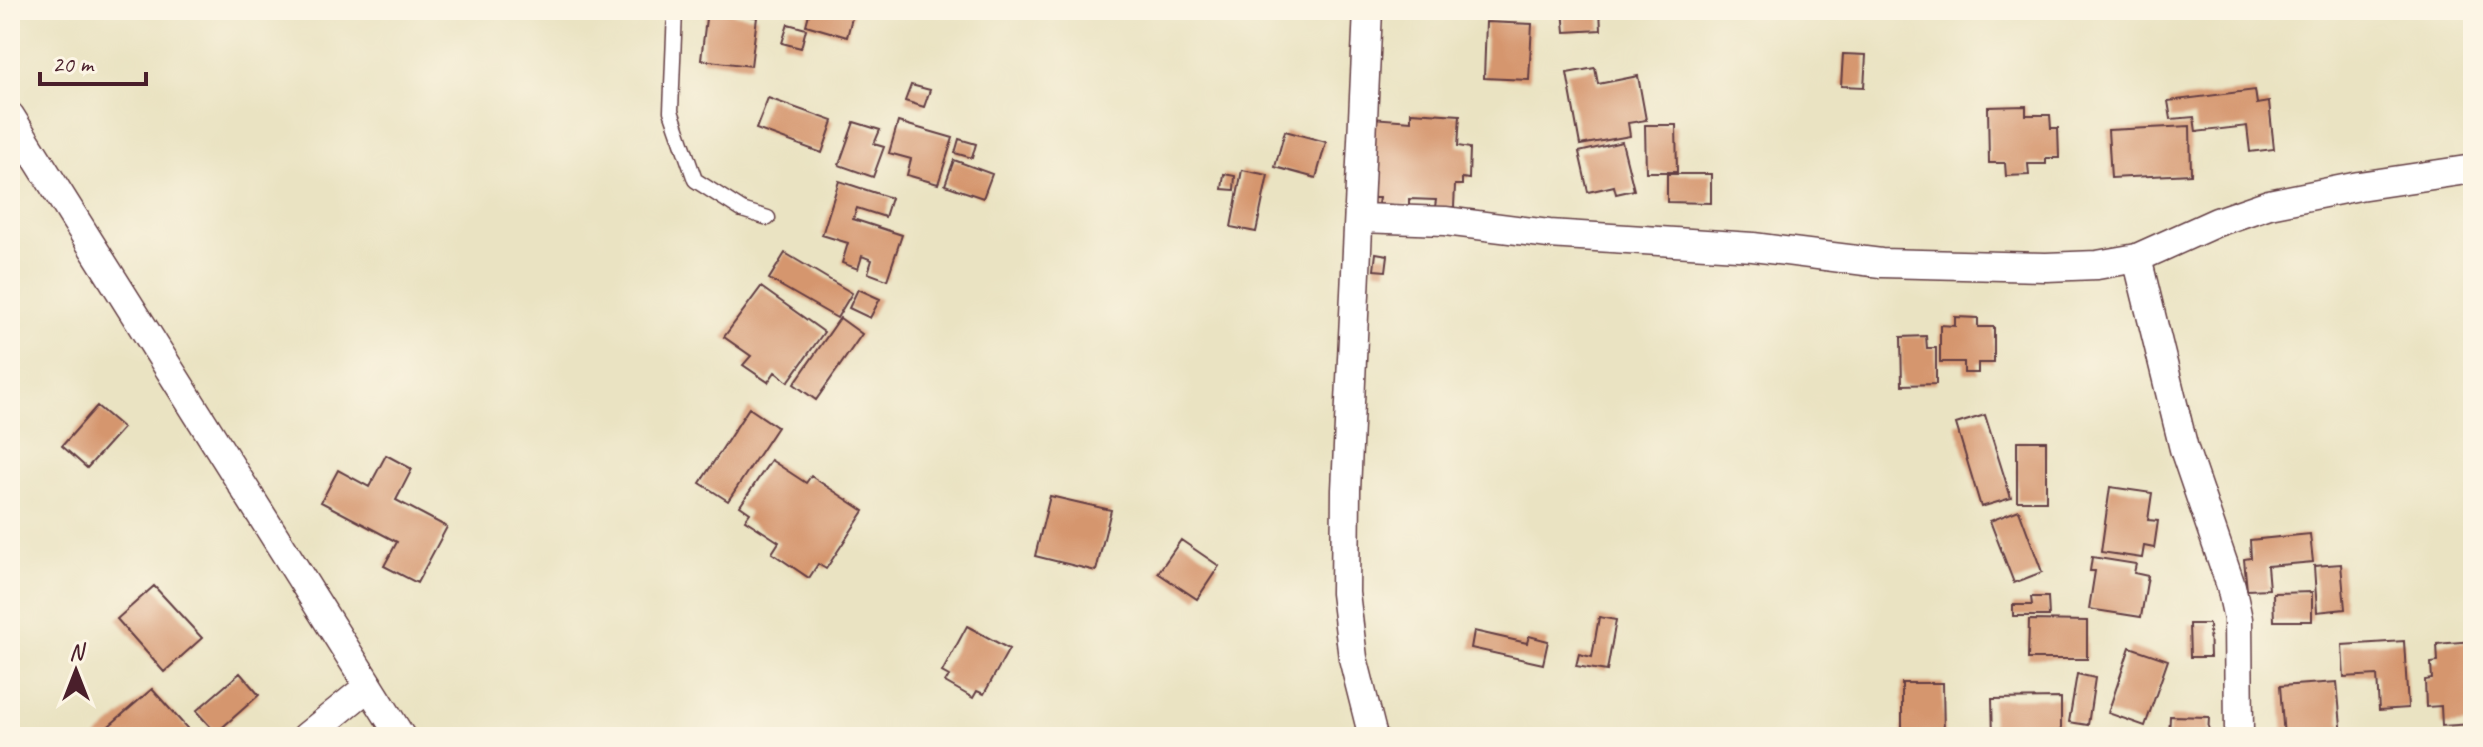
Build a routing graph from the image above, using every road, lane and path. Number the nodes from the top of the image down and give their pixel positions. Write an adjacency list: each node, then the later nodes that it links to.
1 (675, 10): 5 (lane)
2 (1368, 10): 6 (street)
3 (10, 116): 8 (street)
4 (2473, 169): 7 (street)
5 (768, 218)
6 (1360, 218): 7 (street); 11 (street)
7 (2137, 258): 12 (street)
8 (369, 686): 9 (street); 10 (street)
9 (306, 737)
10 (401, 737)
11 (1373, 737)
12 (2239, 737)

